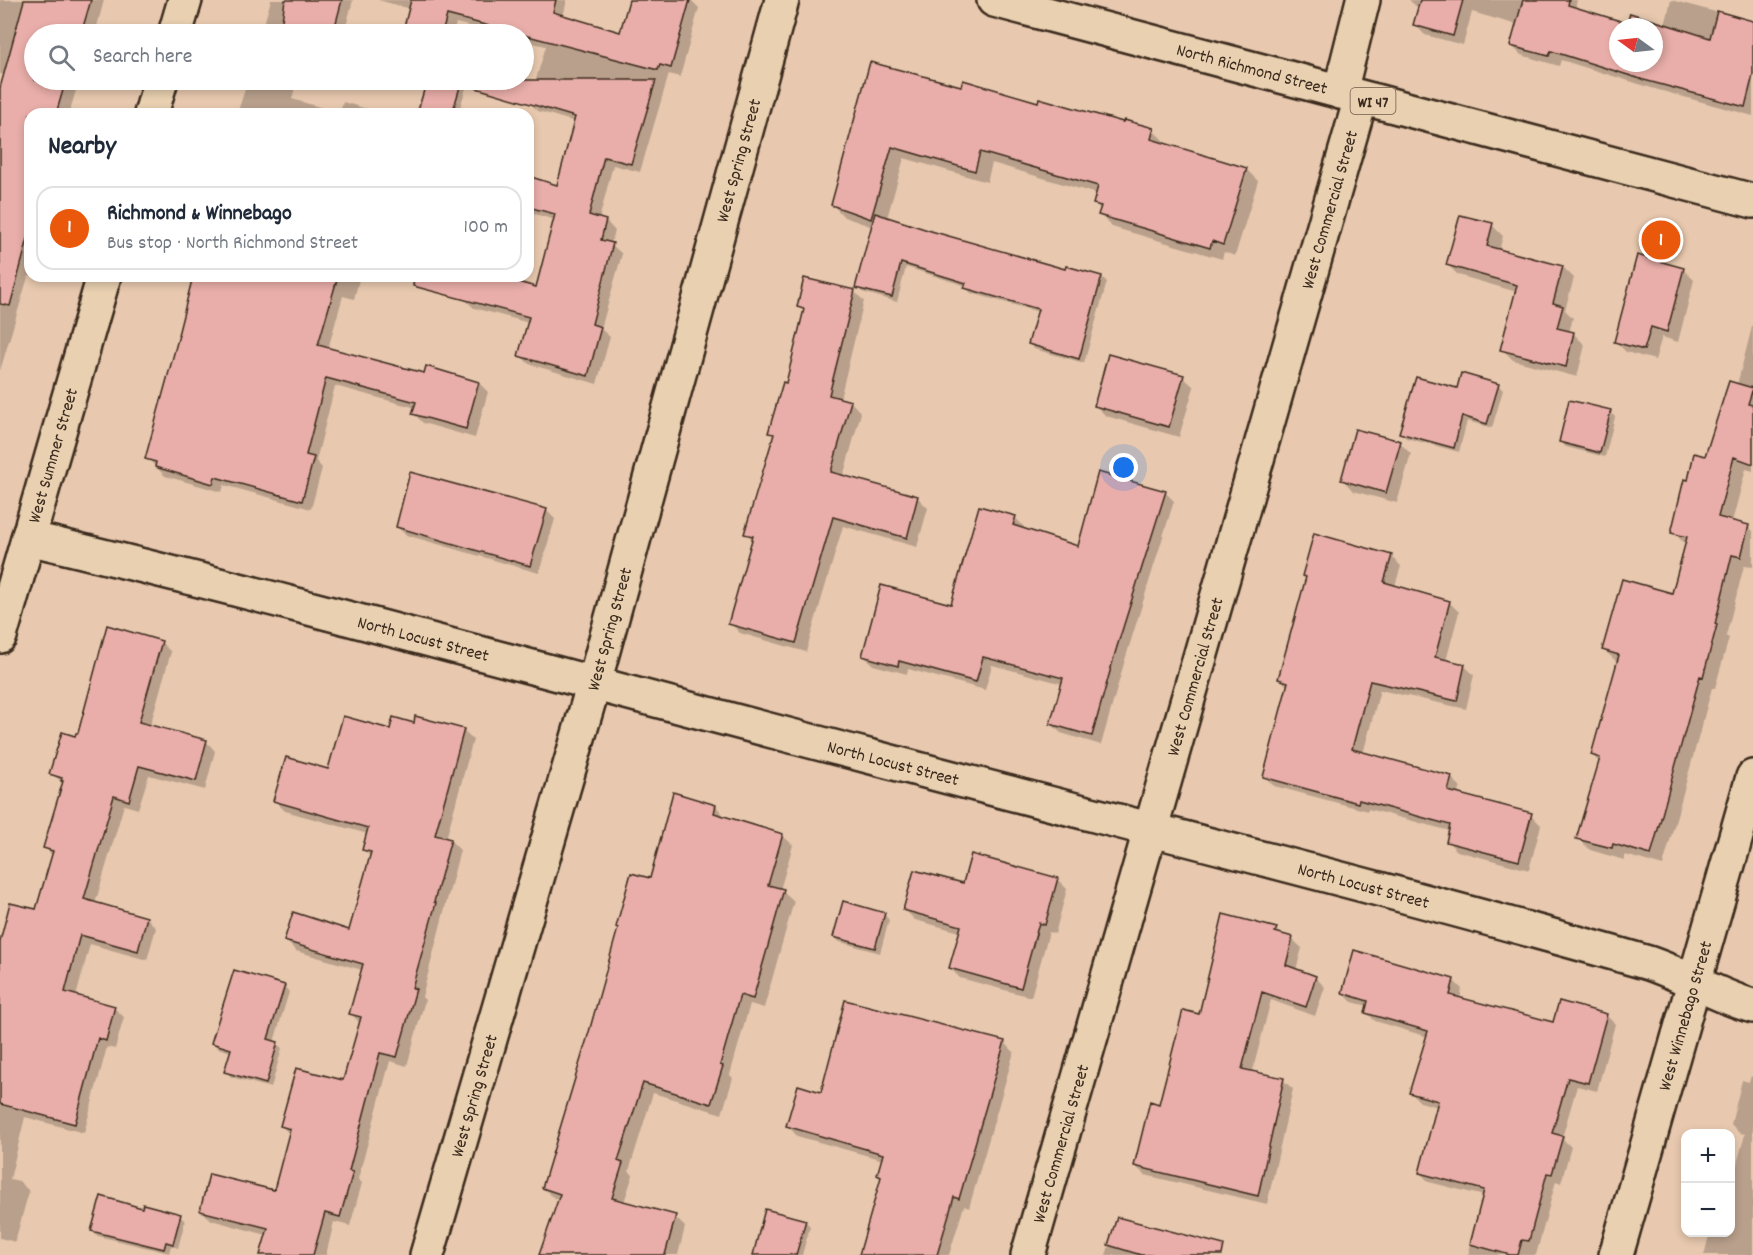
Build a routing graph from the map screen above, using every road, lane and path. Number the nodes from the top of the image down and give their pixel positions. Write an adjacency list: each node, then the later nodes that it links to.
1 (185, 0): 5 (street)
2 (782, 0): 13 (street, West Spring Street)
3 (994, 0): 7 (street, North Richmond Street / WI 47)
4 (1363, 0): 7 (street, West Commercial Street)
5 (178, 24)
6 (158, 90): 8 (street)
7 (1351, 95): 9 (street, North Richmond Street / WI 47); 15 (street, West Commercial Street)
8 (153, 108)
9 (1753, 201)
10 (102, 282): 11 (street, West Summer Street)
11 (28, 538): 12 (street, West Summer Street); 13 (street, North Locust Street)
12 (0, 636)
13 (594, 683): 15 (street, North Locust Street); 18 (street, West Spring Street)
14 (1753, 777): 16 (street, West Winnebago Street)
15 (1149, 828): 16 (street, North Locust Street); 19 (street, West Commercial Street)
16 (1694, 982): 17 (street, North Locust Street); 20 (street, West Winnebago Street)
17 (1753, 1006)
18 (427, 1255)
19 (1028, 1255)
20 (1616, 1255)

